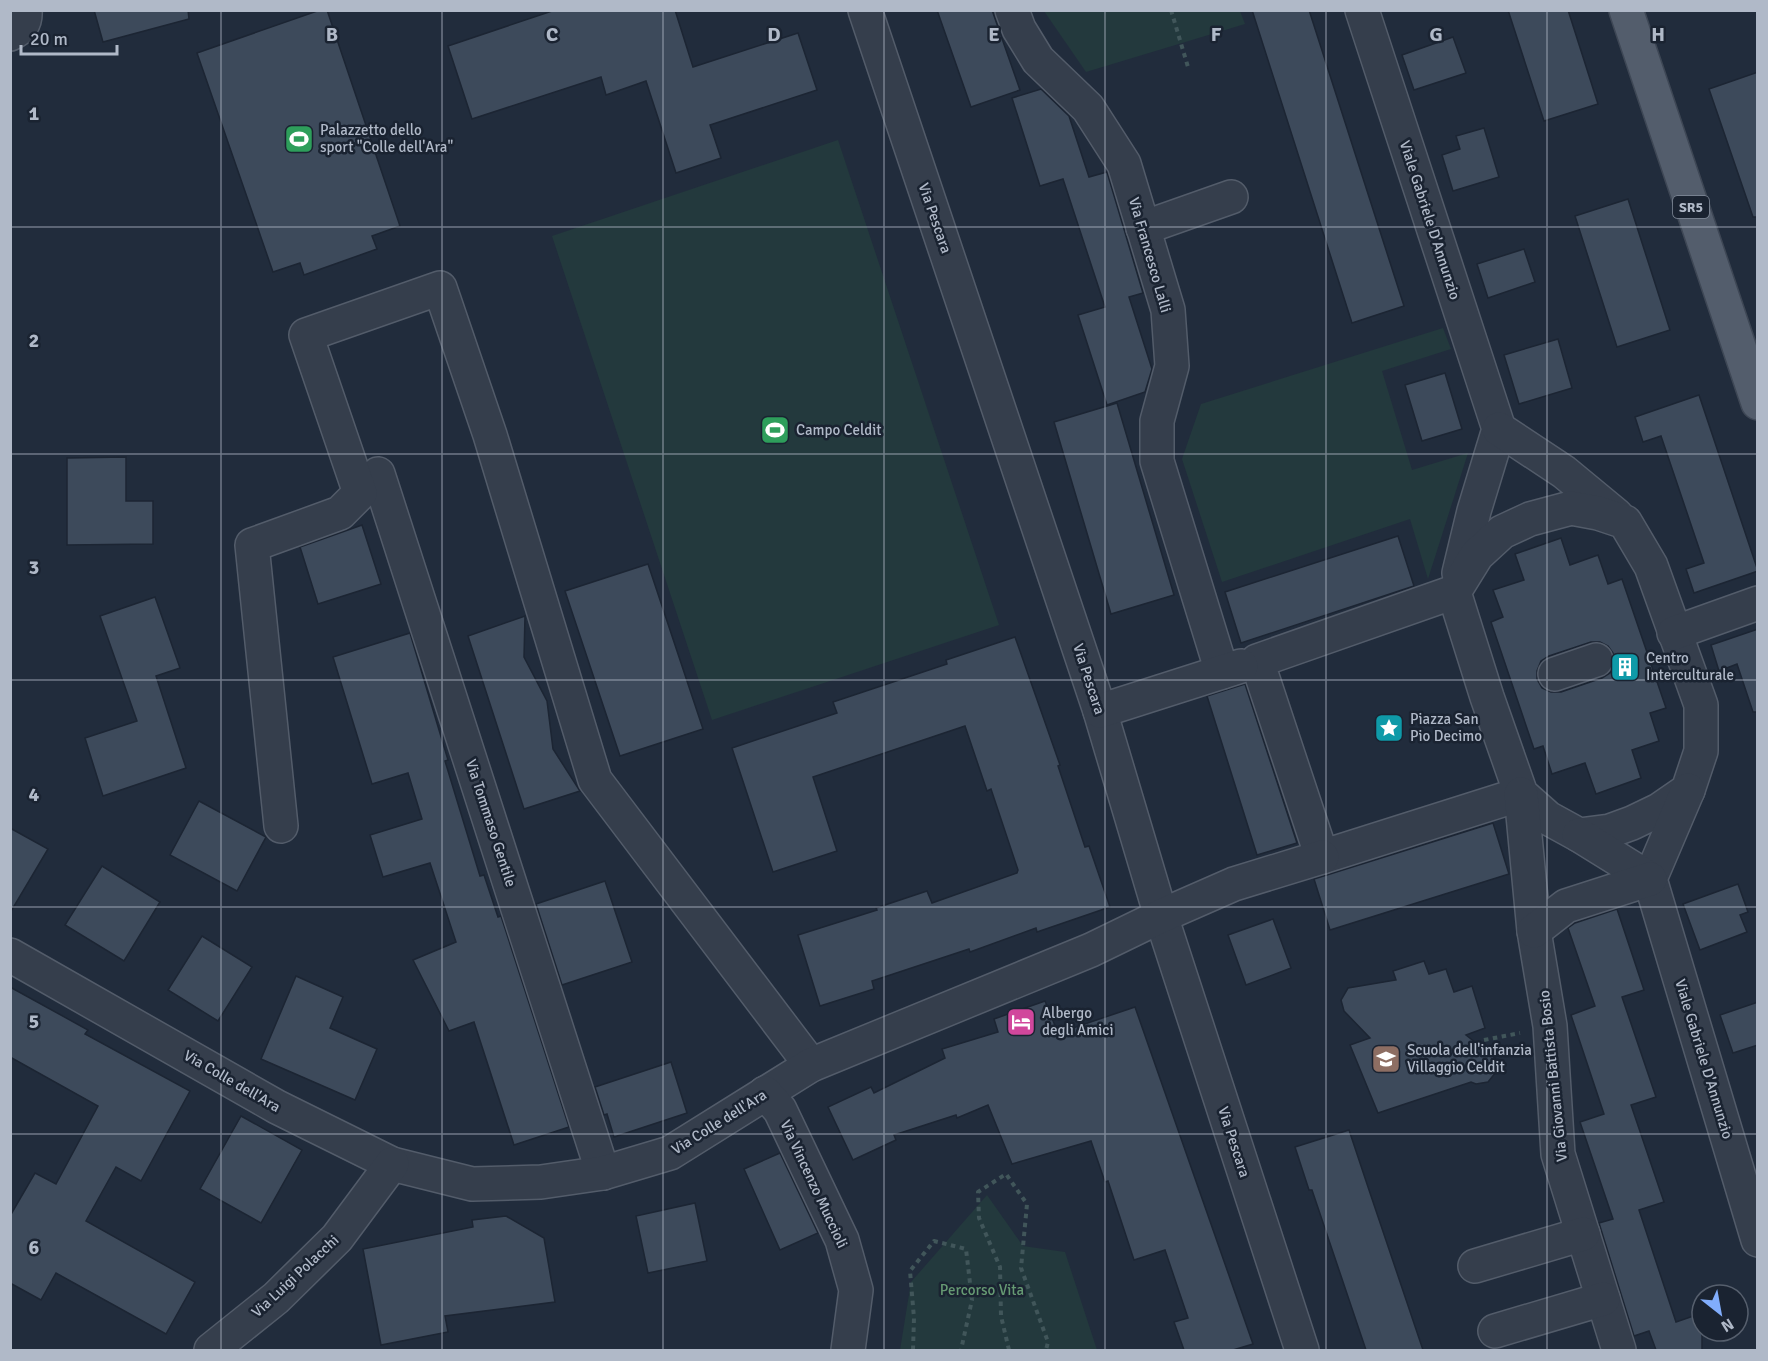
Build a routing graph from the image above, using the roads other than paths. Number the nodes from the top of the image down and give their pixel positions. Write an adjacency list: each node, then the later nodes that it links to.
1 (25, 10): 6 (street)
2 (865, 10): 20 (street, Via Pescara)
3 (1012, 10): 8 (street, Via Francesco Lalli)
4 (1362, 10): 10 (street, Viale Gabriele D'Annunzio)
5 (1626, 10): 9 (main road, SR5)
6 (10, 34)
7 (1231, 197): 8 (street)
8 (1143, 228): 18 (street, Via Francesco Lalli)
9 (1758, 403)
10 (1499, 429): 12 (street); 13 (street)
11 (378, 474): 33 (street, Via Tommaso Gentile)
12 (1625, 522): 13 (street); 15 (street)
13 (1454, 592): 17 (street); 22 (street)
14 (1758, 603): 15 (street)
15 (1674, 633): 21 (street)
16 (1596, 660): 19 (street)
17 (1257, 661): 18 (street); 25 (street)
18 (1222, 672): 20 (street)
19 (1556, 674)
20 (1100, 711): 27 (street, Via Pescara)
21 (1688, 790): 24 (street); 26 (street)
22 (1521, 794): 24 (street); 25 (street); 28 (street, Via Giovanni Battista Bosio)
23 (281, 826): 30 (street)
24 (1579, 835): 26 (street)
25 (1322, 856): 27 (street)
26 (1650, 879): 28 (street); 35 (street, Viale Gabriele D'Annunzio)
27 (1161, 916): 30 (street, Via Colle dell'Ara); 41 (street, Via Pescara)
28 (1534, 931): 34 (street, Via Giovanni Battista Bosio)
29 (10, 955): 32 (street, Via Colle dell'Ara)
30 (811, 1065): 31 (street, Via Colle dell'Ara)
31 (765, 1093): 33 (street, Via Colle dell'Ara); 40 (street, Via Vincenzo Muccioli)
32 (392, 1164): 33 (street, Via Colle dell'Ara); 39 (street, Via Luigi Polacchi)
33 (603, 1173)
34 (1583, 1234): 36 (street); 37 (street, Via Giovanni Battista Bosio)
35 (1758, 1240)
36 (1475, 1266)
37 (1603, 1299): 38 (street); 42 (street, Via Giovanni Battista Bosio)
38 (1495, 1331)
39 (211, 1350)
40 (848, 1350)
41 (1302, 1350)
42 (1619, 1350)

